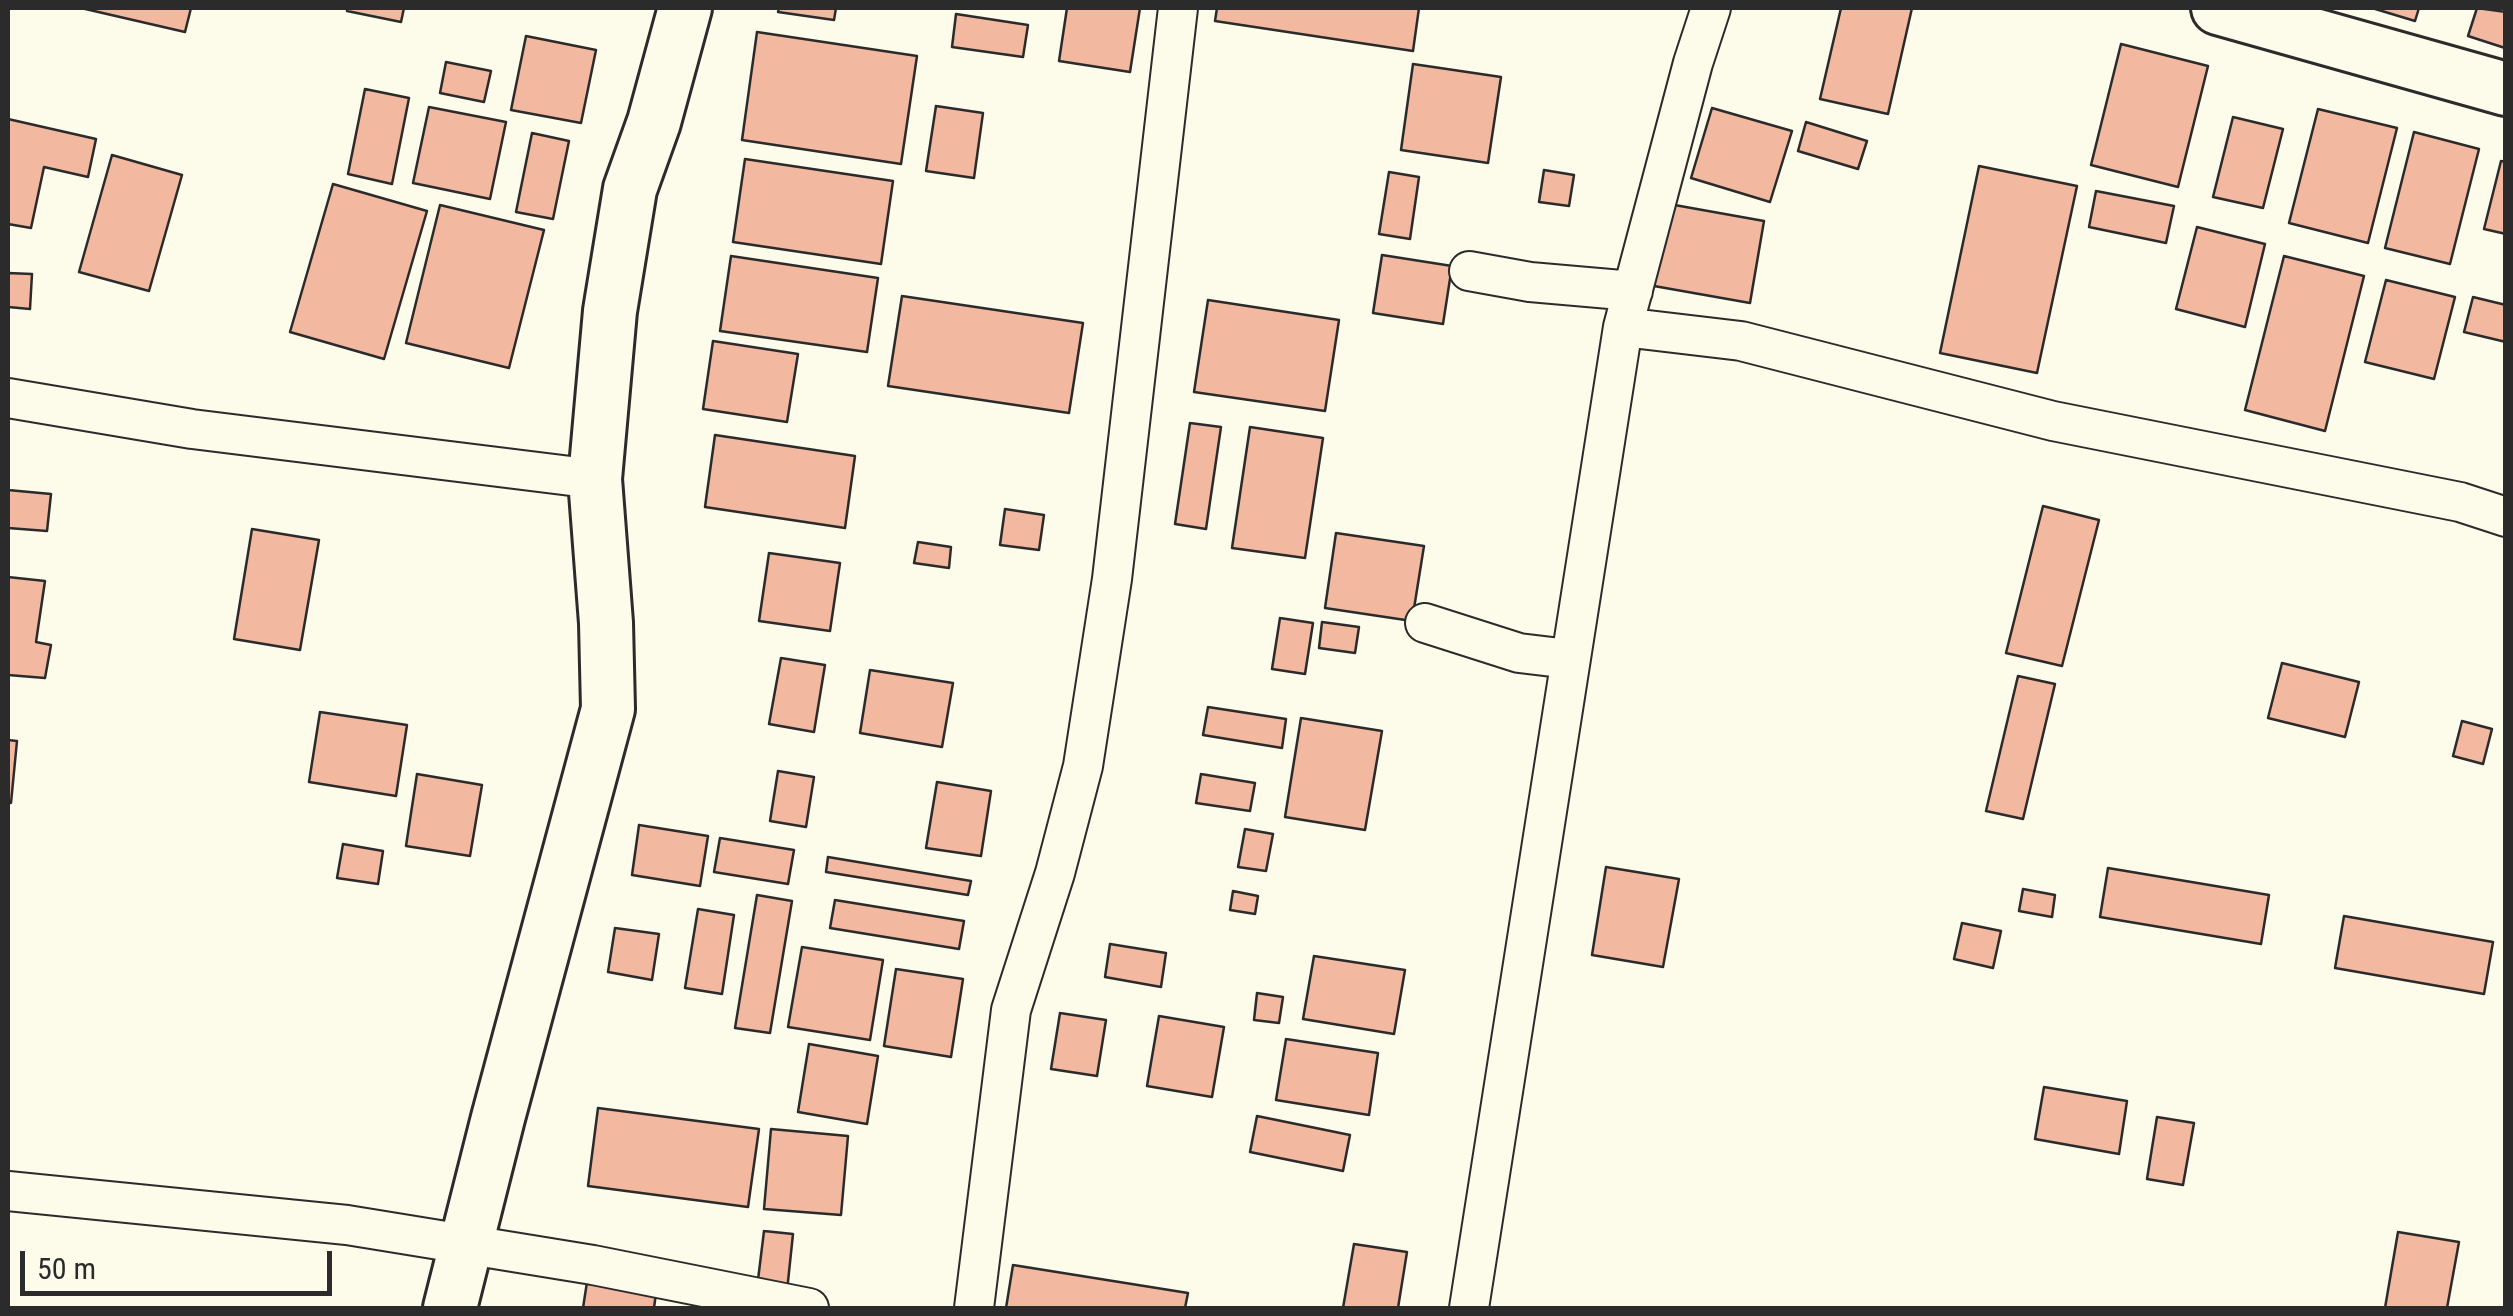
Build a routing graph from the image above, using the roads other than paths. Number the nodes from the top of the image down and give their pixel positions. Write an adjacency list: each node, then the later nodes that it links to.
1 (684, 8): 9 (street)
2 (1178, 8): 17 (street)
3 (1711, 8): 7 (street)
4 (2218, 8): 5 (street)
5 (2506, 89)
6 (1469, 271): 7 (street)
7 (1628, 309): 10 (street); 12 (street)
8 (8, 398): 9 (street)
9 (594, 479): 14 (street)
10 (2506, 517)
11 (1425, 623): 12 (street)
12 (1569, 660): 18 (street)
13 (8, 1191): 14 (street)
14 (466, 1244): 15 (street); 16 (street)
15 (450, 1308)
16 (810, 1308)
17 (974, 1308)
18 (1469, 1308)

